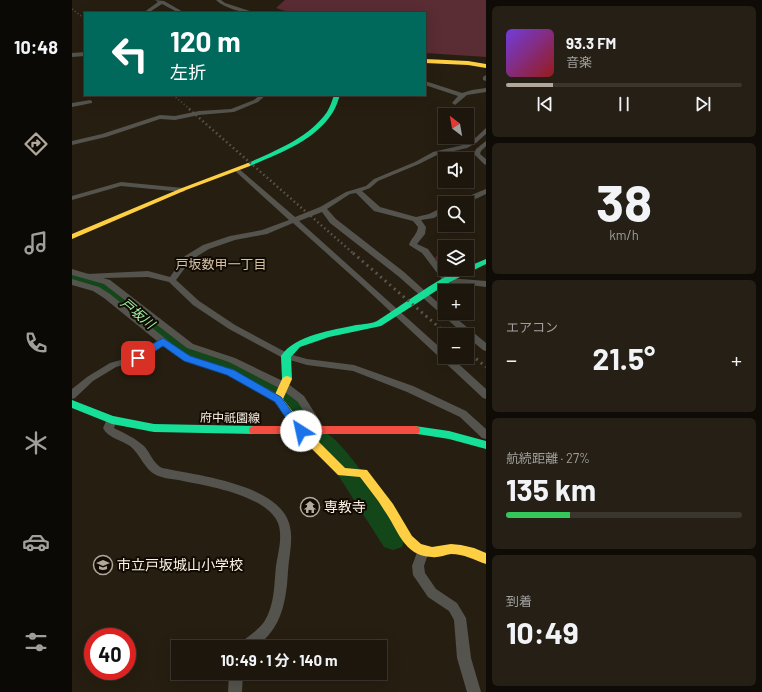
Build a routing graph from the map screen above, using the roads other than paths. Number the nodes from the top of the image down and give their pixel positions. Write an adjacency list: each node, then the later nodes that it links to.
1 (157, 0): 3 (street)
2 (218, 0): 6 (street)
3 (162, 2): 4 (street); 5 (street)
4 (147, 12)
5 (182, 12)
6 (251, 12)
7 (84, 54): 8 (street)
8 (72, 55)
9 (426, 61): 10 (street)
10 (486, 66)
11 (426, 83): 13 (street)
12 (486, 90): 13 (street)
13 (461, 95): 17 (street)
14 (262, 96): 20 (street)
15 (336, 96): 23 (street)
16 (90, 102): 18 (street)
17 (455, 103)
18 (72, 105)
19 (486, 130): 25 (street)
20 (72, 143)
21 (486, 143): 22 (street)
22 (486, 163)
23 (236, 169): 24 (street); 32 (street)
24 (183, 190): 28 (street); 33 (street)
25 (357, 190): 29 (street); 31 (street)
26 (486, 191): 27 (street)
27 (474, 197)
28 (72, 198)
29 (323, 209): 32 (street); 41 (street)
30 (438, 212): 31 (street)
31 (416, 219): 38 (street)
32 (294, 221): 37 (street); 42 (street)
33 (72, 237)
34 (486, 261): 38 (street)
35 (72, 272): 36 (street)
36 (90, 276): 37 (street); 46 (street)
37 (172, 280): 45 (street)
38 (447, 280): 40 (street); 41 (street)
39 (72, 282): 43 (street)
40 (486, 284)
41 (424, 295): 42 (street); 44 (street)
42 (396, 313): 45 (street); 48 (street)
43 (163, 341): 47 (street); 49 (street)
44 (486, 348)
45 (286, 356): 46 (street); 54 (street)
46 (284, 386): 49 (street); 53 (street)
47 (72, 395)
48 (486, 395)
49 (278, 400): 52 (street)
50 (72, 404): 51 (street, 府中祇園線)
51 (112, 420): 52 (street, 府中祇園線); 58 (street)
52 (301, 431): 53 (street, 府中祇園線); 56 (street)
53 (321, 431): 55 (street, 府中祇園線)
54 (486, 435)
55 (486, 445)
56 (424, 551): 57 (street); 61 (street)
57 (486, 559)
58 (253, 640)
59 (236, 680): 60 (street)
60 (235, 692)
61 (474, 692)

